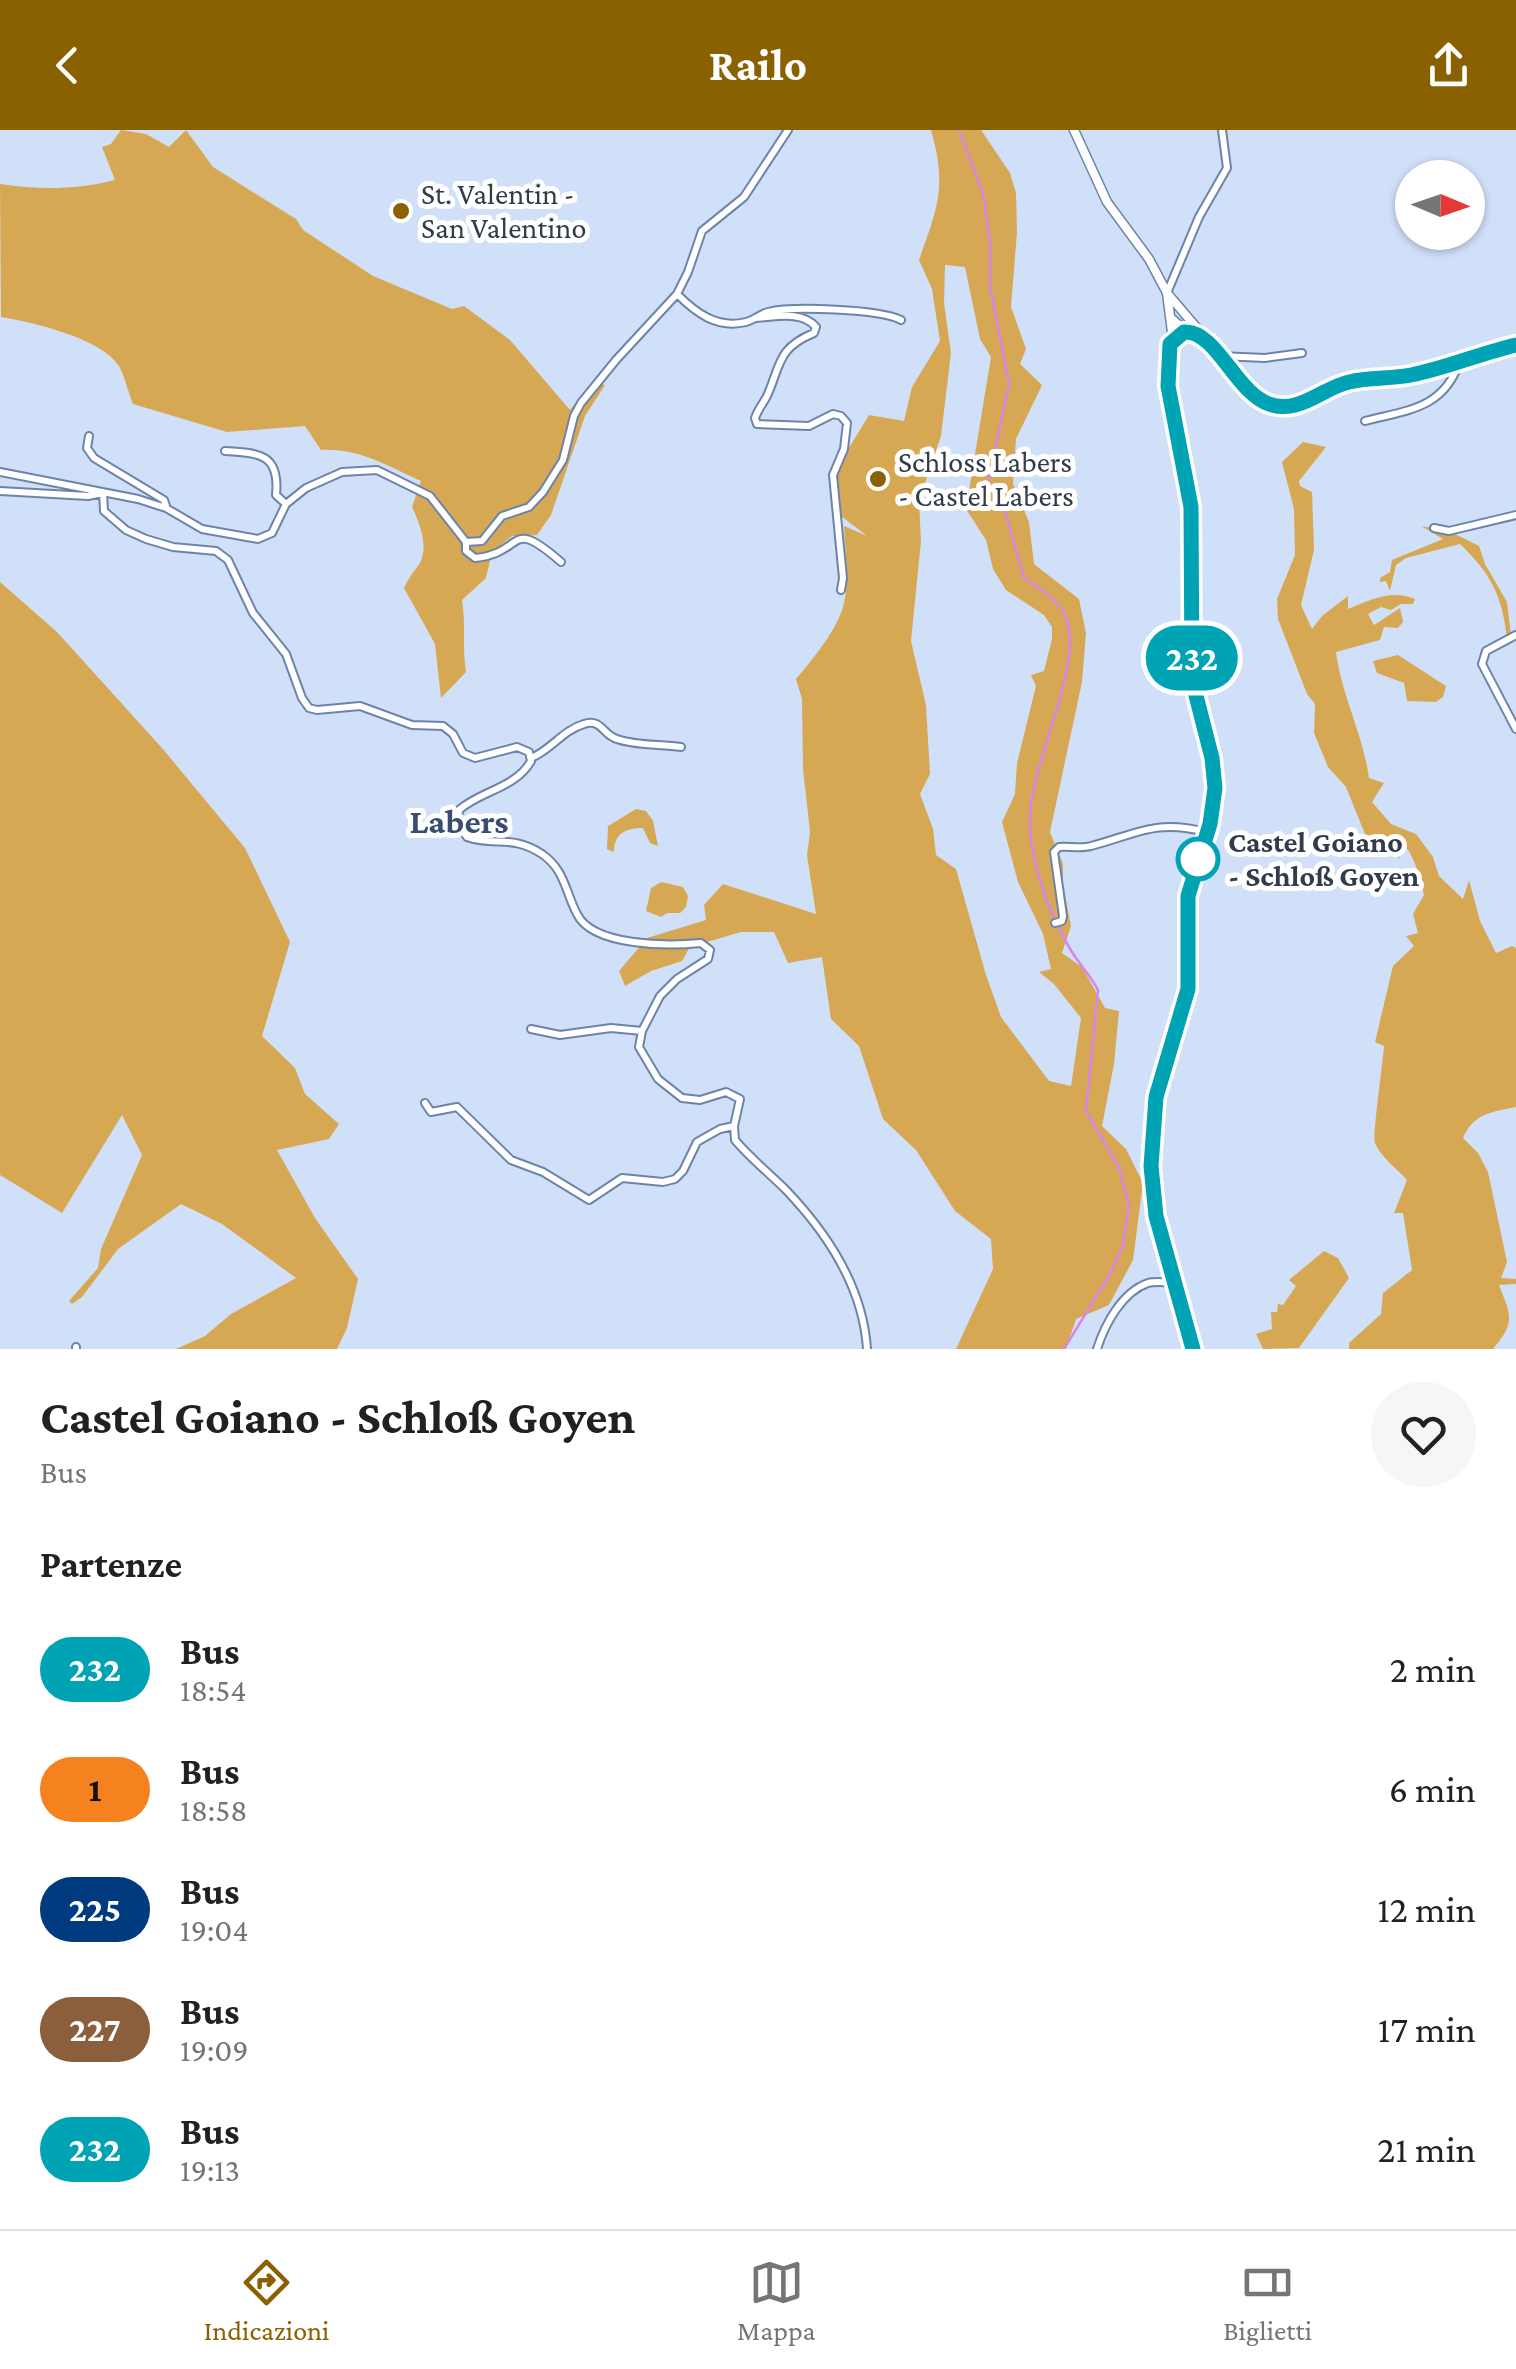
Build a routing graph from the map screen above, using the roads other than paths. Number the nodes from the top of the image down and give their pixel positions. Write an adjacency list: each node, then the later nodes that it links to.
1 (788, 130): 4 (street)
2 (1074, 130): 5 (main road)
3 (1222, 130): 5 (street)
4 (677, 294): 7 (street); 26 (street)
5 (1167, 294): 6 (main road); 8 (main road)
6 (1187, 316): 8 (main road); 10 (main road)
7 (755, 318): 9 (street); 28 (street)
8 (1172, 319): 10 (main road); 11 (main road)
9 (901, 320)
10 (1198, 333): 11 (main road); 14 (main road)
11 (1170, 344): 33 (main road)
12 (1516, 345): 15 (main road)
13 (1302, 353): 14 (street)
14 (1219, 356): 15 (main road)
15 (1460, 362): 16 (street)
16 (1365, 421)
17 (88, 436): 23 (street)
18 (226, 451): 22 (street)
19 (0, 472): 21 (street)
20 (0, 492): 21 (street)
21 (103, 492): 23 (street); 32 (street)
22 (286, 504): 23 (street); 26 (street)
23 (166, 508)
24 (1516, 515): 25 (street)
25 (1434, 528)
26 (466, 542): 27 (street)
27 (561, 562)
28 (841, 590)
29 (1516, 635): 30 (street)
30 (1516, 729)
31 (681, 747): 32 (street)
32 (530, 758): 36 (street)
33 (1207, 833): 34 (street); 39 (main road)
34 (1058, 923)
35 (531, 1030): 36 (street)
36 (642, 1032): 38 (street)
37 (425, 1103): 38 (street)
38 (734, 1126): 40 (street)
39 (1174, 1282): 41 (street); 42 (main road)
40 (867, 1349)
41 (1098, 1349)
42 (1193, 1349)

